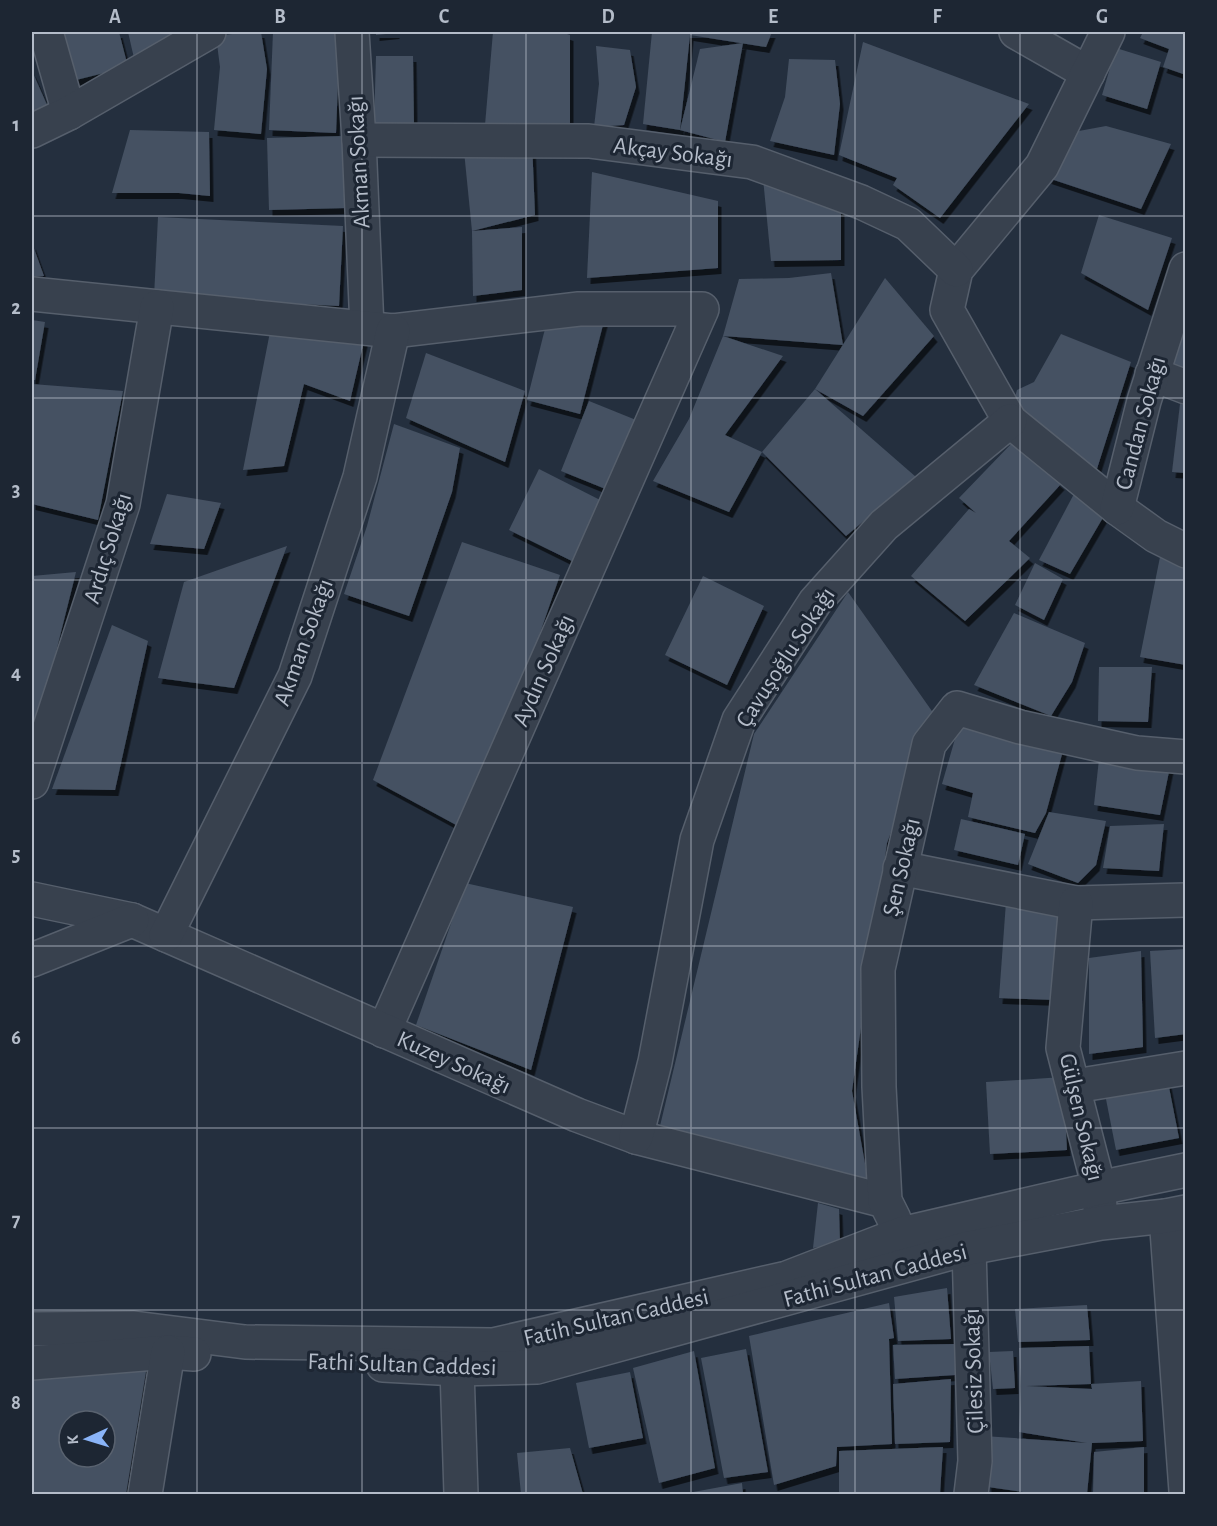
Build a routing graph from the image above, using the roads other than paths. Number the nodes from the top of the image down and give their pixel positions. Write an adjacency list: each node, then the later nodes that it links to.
1 (46, 32): 7 (street)
2 (209, 32): 7 (street)
3 (352, 32): 9 (street, Akman Sokağı)
4 (1016, 32): 6 (street)
5 (1108, 32): 6 (street)
6 (1088, 73): 11 (street)
7 (69, 113): 8 (street)
8 (32, 131)
9 (359, 140): 11 (street, Akçay Sokağı); 14 (street, Akman Sokağı)
10 (1185, 269): 15 (street, Candan Sokağı)
11 (956, 270): 17 (street)
12 (32, 294): 13 (street)
13 (157, 307): 14 (street); 21 (street, Ardıç Sokağı)
14 (380, 329): 27 (street, Akman Sokağı); 29 (street, Aydın Sokağı)
15 (1152, 375): 16 (street); 18 (street, Candan Sokağı)
16 (1185, 387)
17 (1010, 421): 18 (street); 32 (street, Çavuşoğlu Sokağı)
18 (1117, 508): 19 (street)
19 (1185, 551)
20 (1185, 757): 22 (street, Şen Sokağı)
21 (32, 782)
22 (900, 868): 25 (street); 35 (street, Şen Sokağı)
23 (32, 899): 26 (street, Kuzey Sokağı)
24 (1185, 900): 25 (street)
25 (1076, 903): 31 (street, Gülşen Sokağı)
26 (132, 920): 27 (street, Kuzey Sokağı); 28 (street)
27 (166, 935): 29 (street, Kuzey Sokağı)
28 (32, 960)
29 (384, 1031): 32 (street, Kuzey Sokağı)
30 (1185, 1068): 31 (street)
31 (1074, 1086): 34 (street, Gülşen Sokağı)
32 (636, 1137): 35 (street, Kuzey Sokağı)
33 (1185, 1170): 34 (street, Fatih Sultan Caddesi)
34 (1099, 1188): 37 (street, Gülşen Sokağı); 38 (street, Fatih Sultan Caddesi)
35 (885, 1201): 38 (street, Şen Sokağı)
36 (1176, 1214): 37 (street, Fathi Sultan Caddesi); 45 (street)
37 (1101, 1223): 39 (street, Fathi Sultan Caddesi)
38 (901, 1234): 40 (street, Şen Sokağı); 41 (street, Fatih Sultan Caddesi)
39 (969, 1248): 40 (street, Fathi Sultan Caddesi); 48 (street, Çilesiz Sokağı)
40 (910, 1265): 44 (street, Fathi Sultan Caddesi)
41 (32, 1329)
42 (168, 1352): 43 (street, Fathi Sultan Caddesi); 44 (street, Fathi Sultan Caddesi); 46 (street)
43 (32, 1363)
44 (457, 1369): 47 (street)
45 (1185, 1491)
46 (145, 1494)
47 (461, 1494)
48 (971, 1494)

